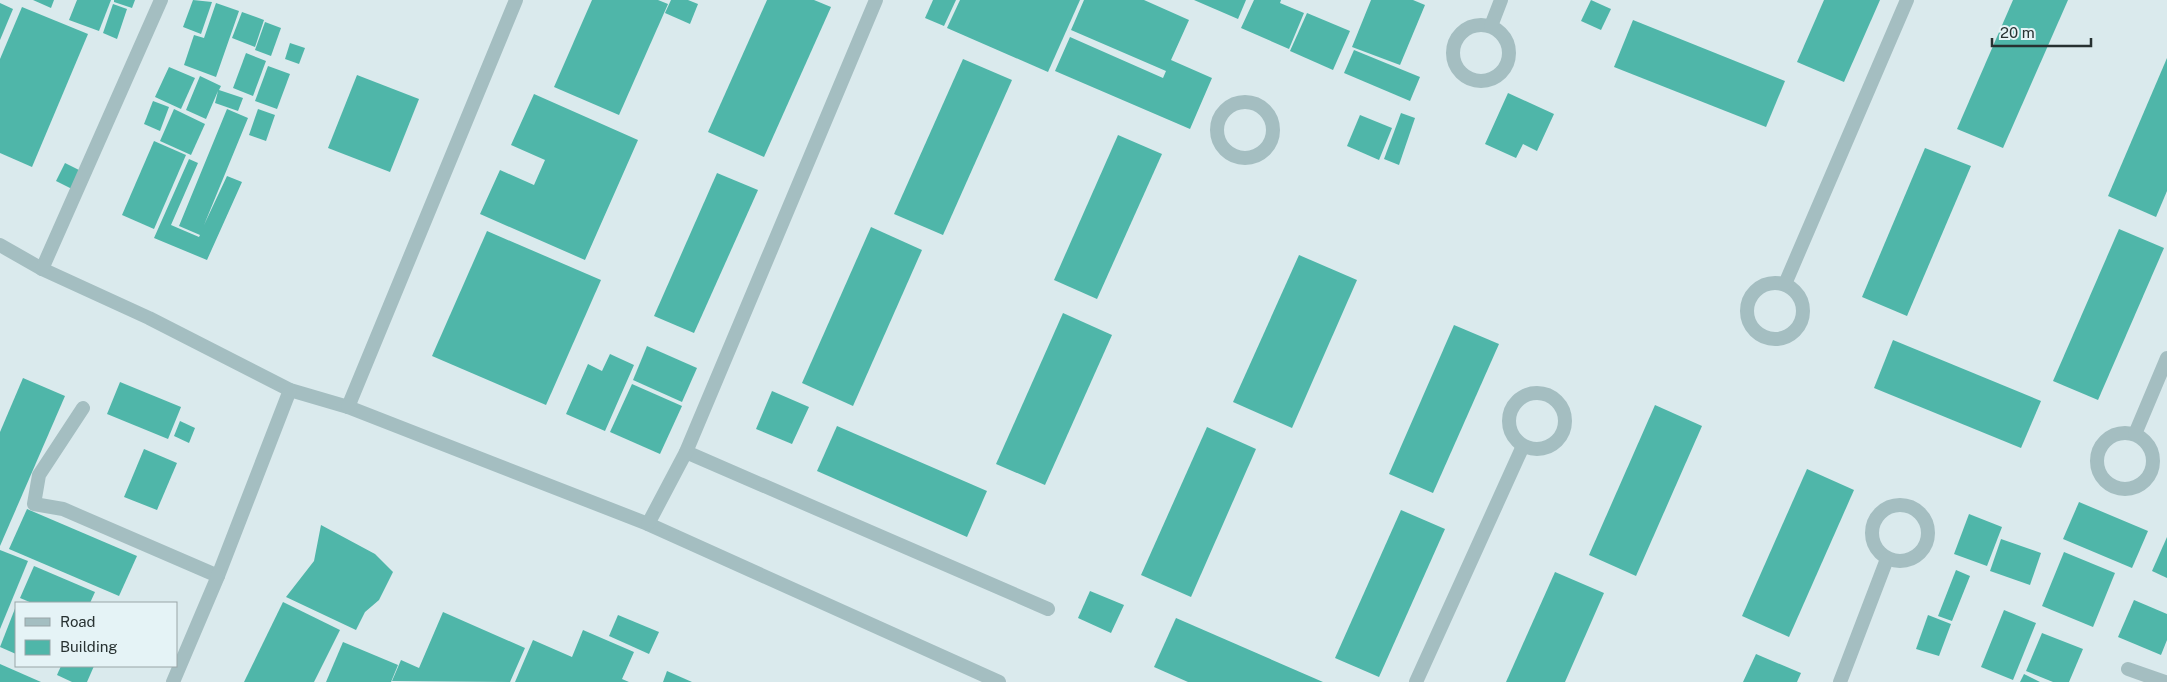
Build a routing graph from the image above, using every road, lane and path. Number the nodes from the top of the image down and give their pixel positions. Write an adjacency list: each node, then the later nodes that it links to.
1 (161, 0): 9 (street)
2 (516, 0): 13 (street)
3 (876, 0): 17 (street)
4 (1501, 0): 6 (street)
5 (1908, 0): 10 (street)
6 (1491, 26): 6 (street)
7 (1217, 124): 7 (street)
8 (0, 245): 9 (street)
9 (42, 269): 12 (street)
10 (1785, 284): 10 (street)
11 (2167, 358): 15 (street)
12 (290, 390): 13 (street); 20 (street)
13 (348, 406): 18 (street)
14 (82, 408): 20 (street)
15 (2135, 434): 15 (street)
16 (1524, 446): 16 (street); 25 (street)
17 (686, 452): 18 (street); 21 (street)
18 (648, 524): 24 (street)
19 (1887, 559): 19 (street); 26 (street)
20 (218, 576): 23 (street)
21 (1048, 610)
22 (2128, 669): 27 (street)
23 (173, 682)
24 (999, 682)
25 (1416, 682)
26 (1840, 682)
27 (2165, 682)

